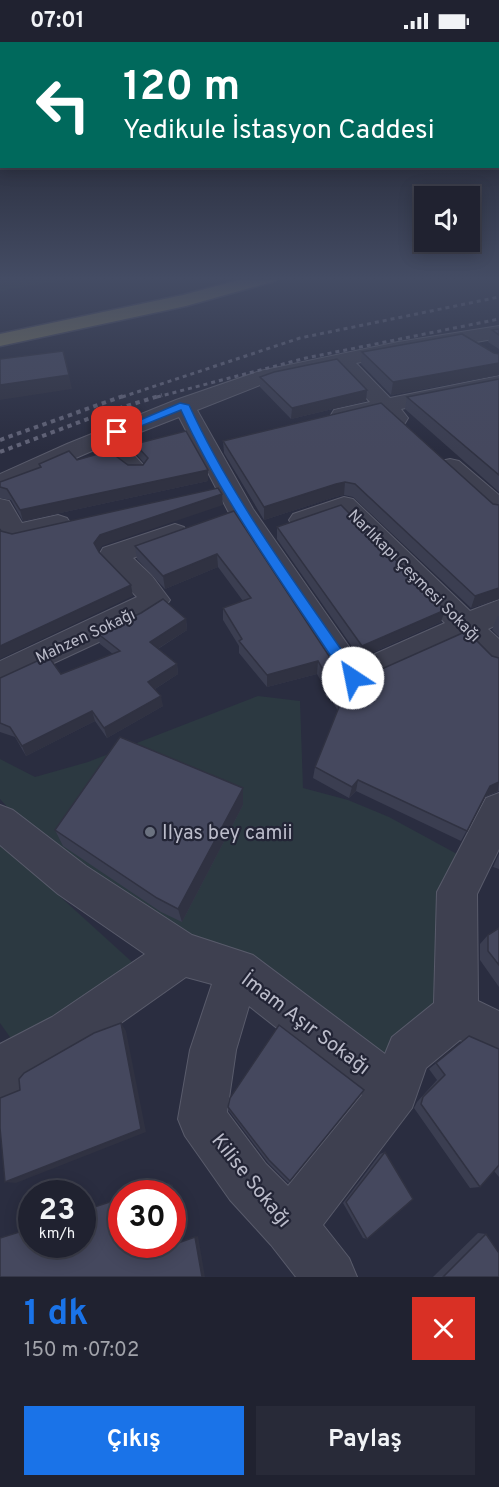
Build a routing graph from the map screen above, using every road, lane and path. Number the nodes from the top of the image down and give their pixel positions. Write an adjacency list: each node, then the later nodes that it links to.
1 (25, 335): 4 (highway)
2 (480, 335): 3 (street)
3 (462, 337): 5 (street); 6 (street)
4 (0, 340)
5 (490, 354)
6 (342, 360): 8 (street); 9 (street)
7 (497, 384): 9 (street)
8 (184, 405): 11 (street); 16 (street)
9 (384, 405): 10 (street); 18 (street)
10 (317, 422)
11 (105, 437): 12 (street); 13 (street)
12 (75, 449): 14 (street); 15 (street)
13 (135, 469)
14 (0, 471)
15 (0, 483)
16 (218, 506): 20 (street); 24 (street, Mahzen Sokağı)
17 (0, 507): 19 (street)
18 (499, 509)
19 (82, 519)
20 (258, 534): 22 (street, Narlıkapı Çeşmesi Sokağı); 22 (street)
21 (499, 611): 22 (street)
22 (464, 626): 23 (street, Narlıkapı Çeşmesi Sokağı)
23 (499, 658)
24 (1, 672)
25 (499, 810): 29 (street)
26 (0, 822): 27 (street, İmam Aşır Sokağı)
27 (182, 954): 28 (street, İmam Aşır Sokağı); 31 (street)
28 (238, 970): 32 (street, İmam Aşır Sokağı); 33 (street, Kilise Sokağı)
29 (456, 1014): 30 (street); 32 (street)
30 (499, 1035)
31 (0, 1079)
32 (395, 1091): 33 (street)
33 (290, 1226): 34 (street, Kilise Sokağı)
34 (330, 1277)

